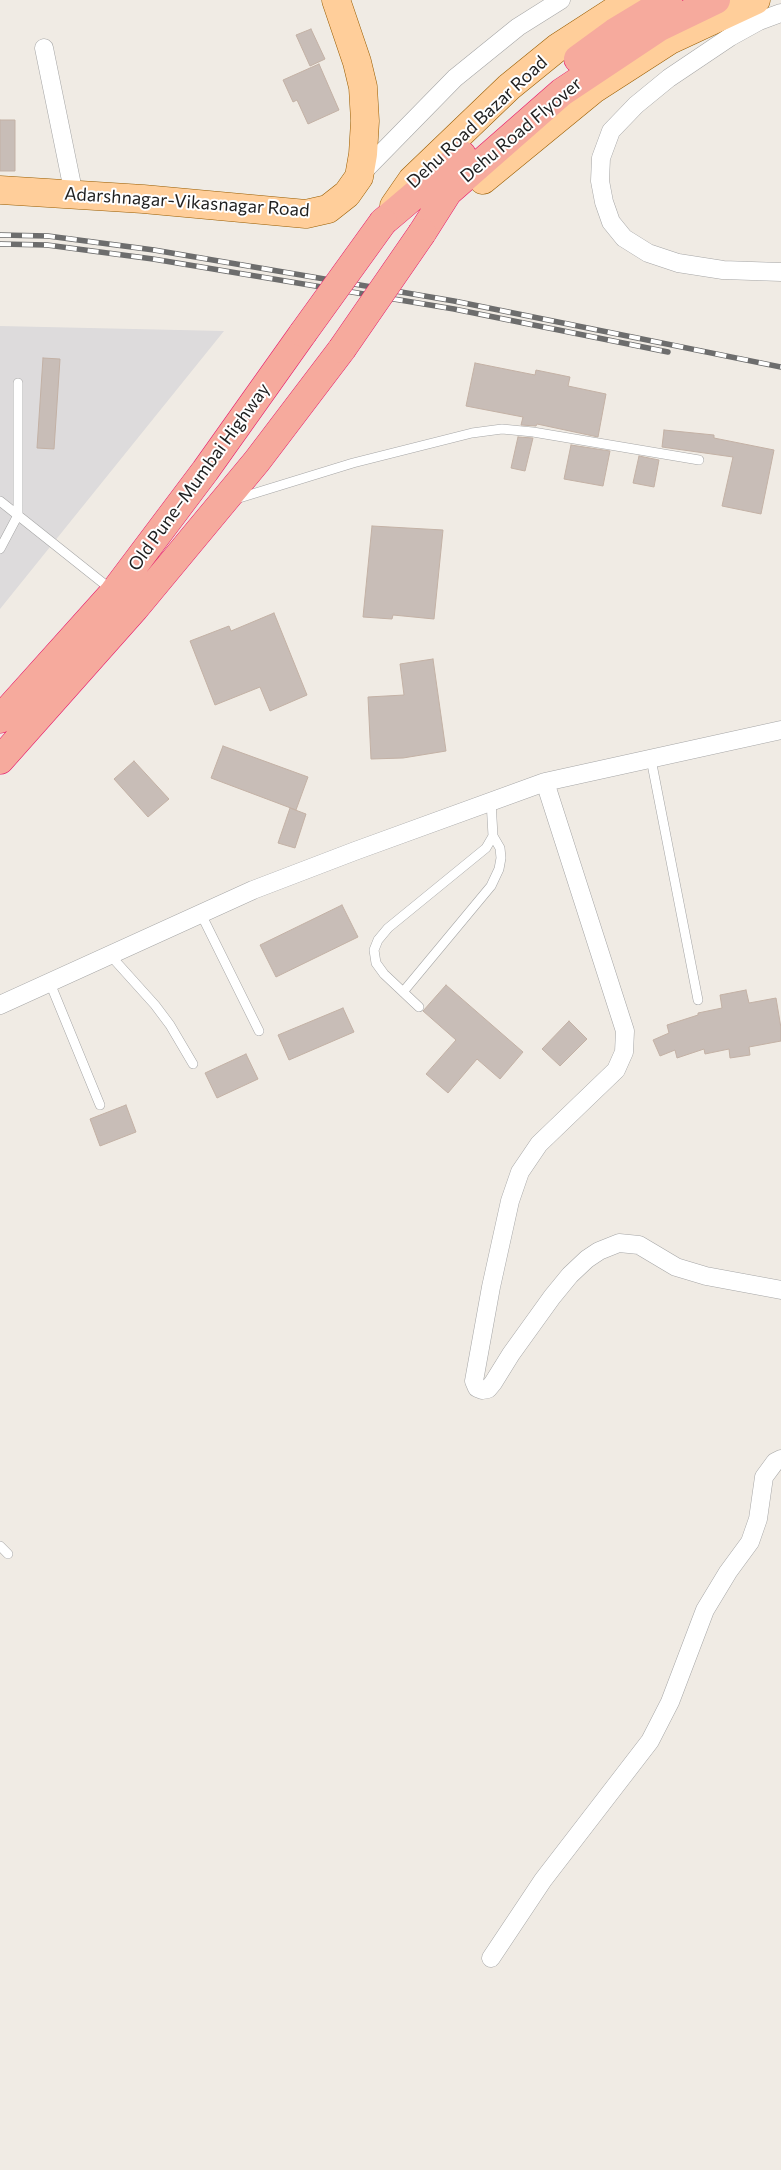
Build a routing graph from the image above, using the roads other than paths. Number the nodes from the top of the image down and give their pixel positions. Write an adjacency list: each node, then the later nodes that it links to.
1 (561, 0): 9 (street)
2 (631, 0): 13 (main road, Dehu Road Bazar Road)
3 (668, 0): 10 (highway, Dehu Road Flyover)
4 (716, 0): 10 (highway, Dehu Road Flyover)
5 (756, 0): 14 (main road)
6 (339, 4): 9 (main road, Adarshnagar-Vikasnagar Road)
7 (781, 13): 15 (street)
8 (44, 48): 12 (street)
9 (358, 177): 12 (main road, Adarshnagar-Vikasnagar Road)
10 (441, 185): 13 (highway, Dehu Road Flyover); 14 (highway, Dehu Road Flyover)
11 (0, 190): 12 (main road, Adarshnagar-Vikasnagar Road)
12 (74, 195)
13 (383, 222): 23 (highway, Old Pune–Mumbai Highway, bridge)
14 (422, 233): 16 (highway, Dehu Road Flyover, bridge)
15 (781, 272)
16 (342, 349): 20 (highway, Old Pune–Mumbai Highway)
17 (18, 383): 21 (lane)
18 (699, 460): 20 (lane)
19 (0, 502): 21 (lane)
20 (220, 504): 23 (highway, Old Pune–Mumbai Highway)
21 (18, 515): 22 (lane); 23 (lane)
22 (0, 549)
23 (125, 600): 24 (highway, Old Pune–Mumbai Highway); 27 (highway, Old Pune–Mumbai Highway)
24 (0, 719)
25 (781, 730): 26 (street)
26 (651, 759): 28 (street); 35 (lane)
27 (0, 760)
28 (544, 782): 29 (street); 41 (street)
29 (491, 802): 30 (lane); 31 (street)
30 (493, 836): 34 (lane); 34 (lane)
31 (201, 914): 32 (street); 38 (lane)
32 (110, 955): 33 (street); 39 (lane)
33 (50, 982): 36 (street); 40 (lane)
34 (403, 992): 37 (lane)
35 (698, 1000)
36 (0, 1005)
37 (419, 1006)
38 (259, 1031)
39 (193, 1064)
40 (100, 1105)
41 (781, 1290)
42 (781, 1459): 45 (street)
43 (0, 1546): 44 (lane)
44 (8, 1554)
45 (491, 1958)

